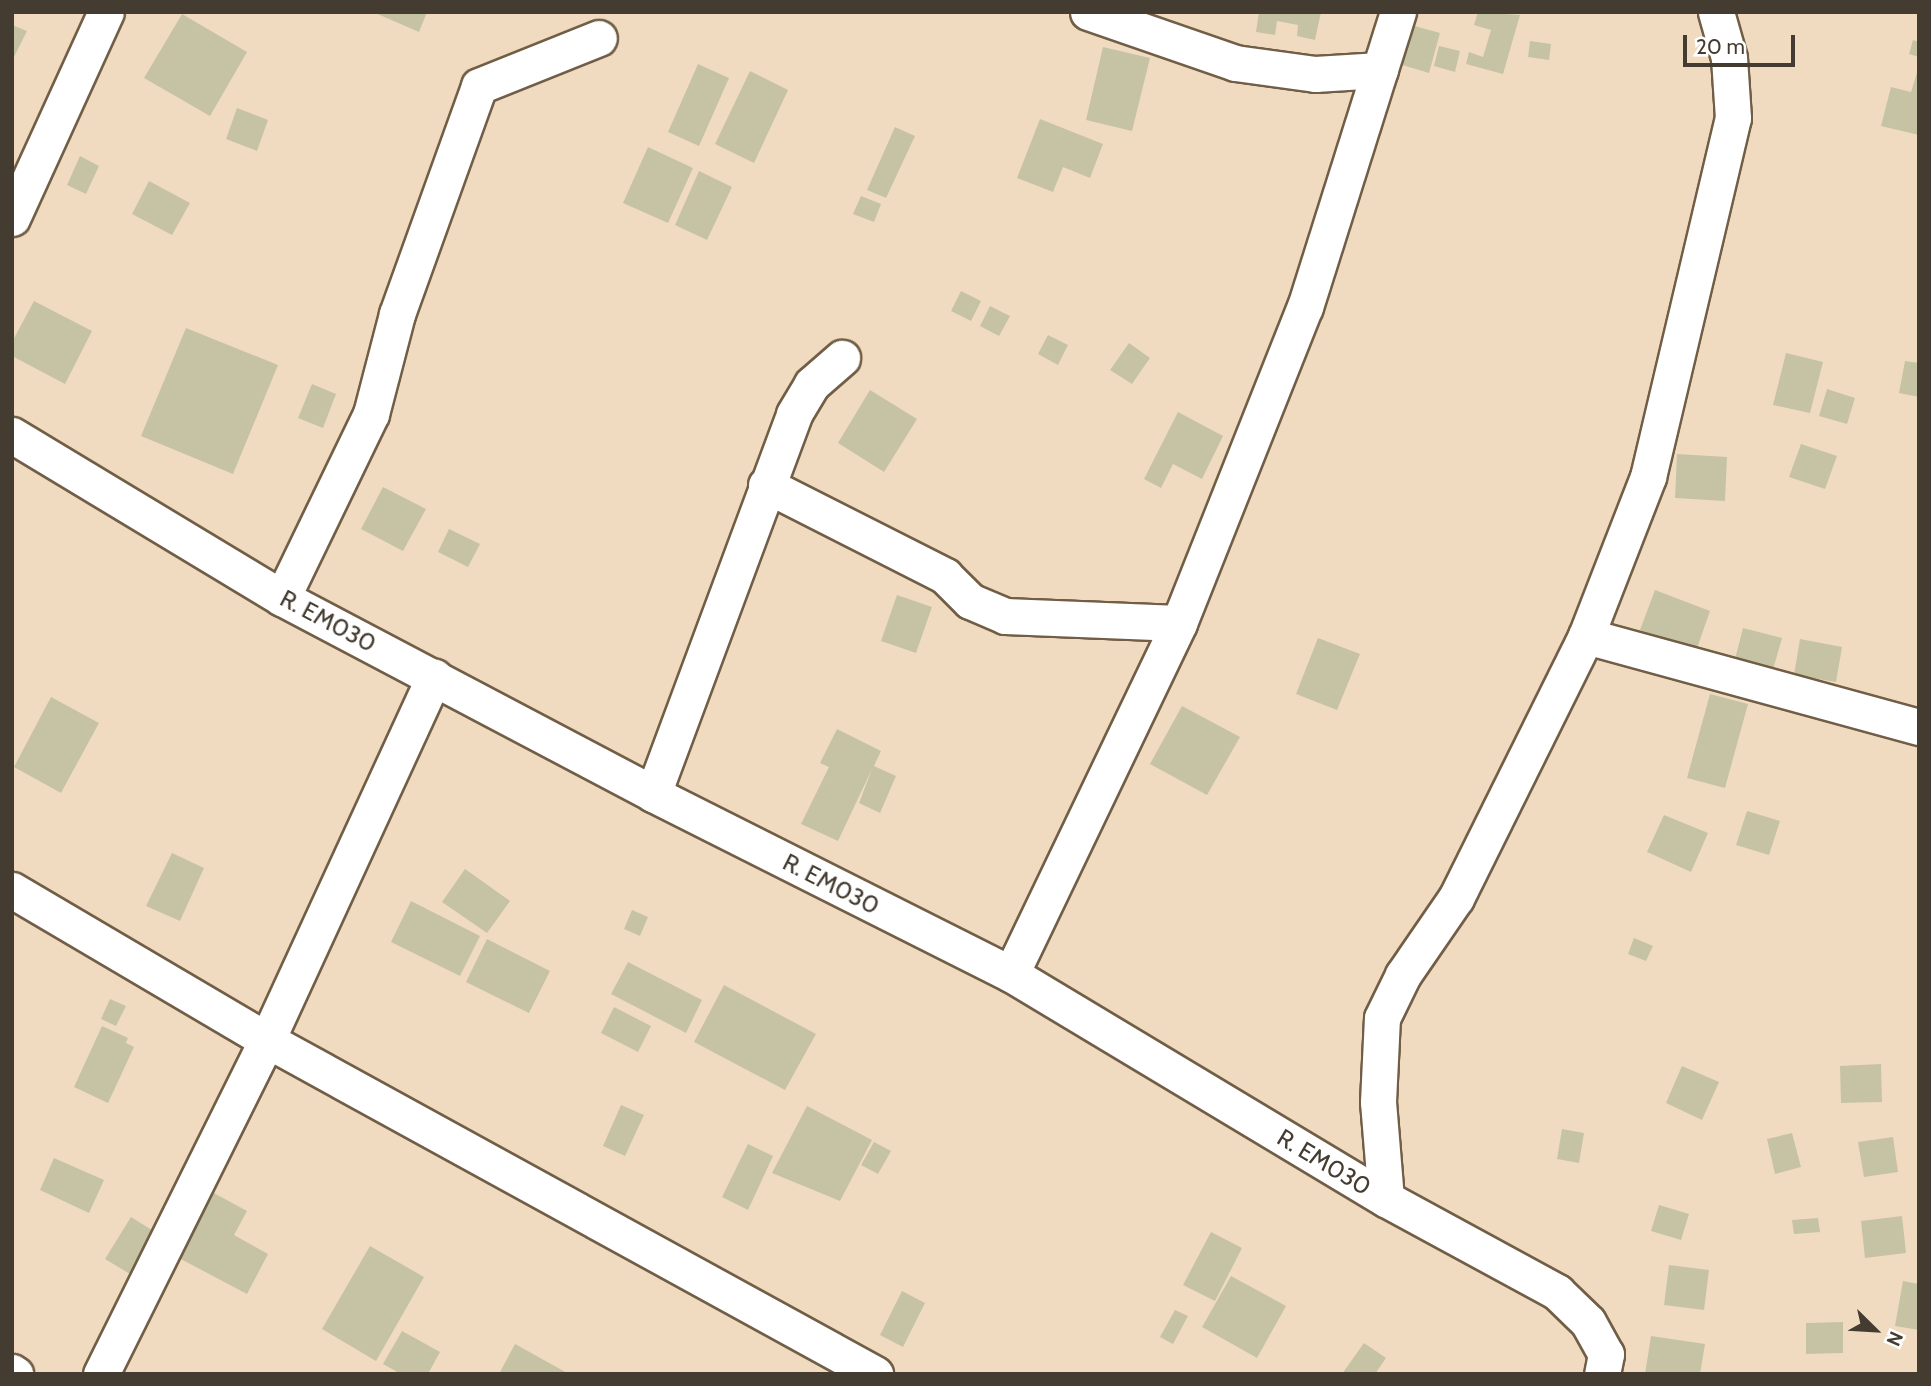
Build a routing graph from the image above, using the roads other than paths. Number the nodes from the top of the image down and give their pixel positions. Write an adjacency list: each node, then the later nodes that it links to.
1 (106, 12): 7 (street)
2 (1088, 12): 6 (street)
3 (1398, 12): 6 (street)
4 (1716, 12): 13 (street)
5 (599, 38): 11 (street)
6 (1380, 70): 12 (street)
7 (12, 218)
8 (842, 358): 10 (street)
9 (12, 435): 11 (street, R. EM030)
10 (766, 485): 12 (street); 16 (street)
11 (282, 598): 14 (street, R. EM030)
12 (1179, 623): 18 (street)
13 (1586, 636): 15 (street); 20 (street)
14 (434, 677): 16 (street, R. EM030); 19 (street)
15 (1919, 727)
16 (653, 794): 18 (street, R. EM030)
17 (12, 890): 19 (street)
18 (1012, 974): 20 (street, R. EM030)
19 (267, 1040): 21 (street); 22 (street)
20 (1386, 1199): 23 (street, R. EM030)
21 (101, 1374)
22 (875, 1374)
23 (1602, 1374)

